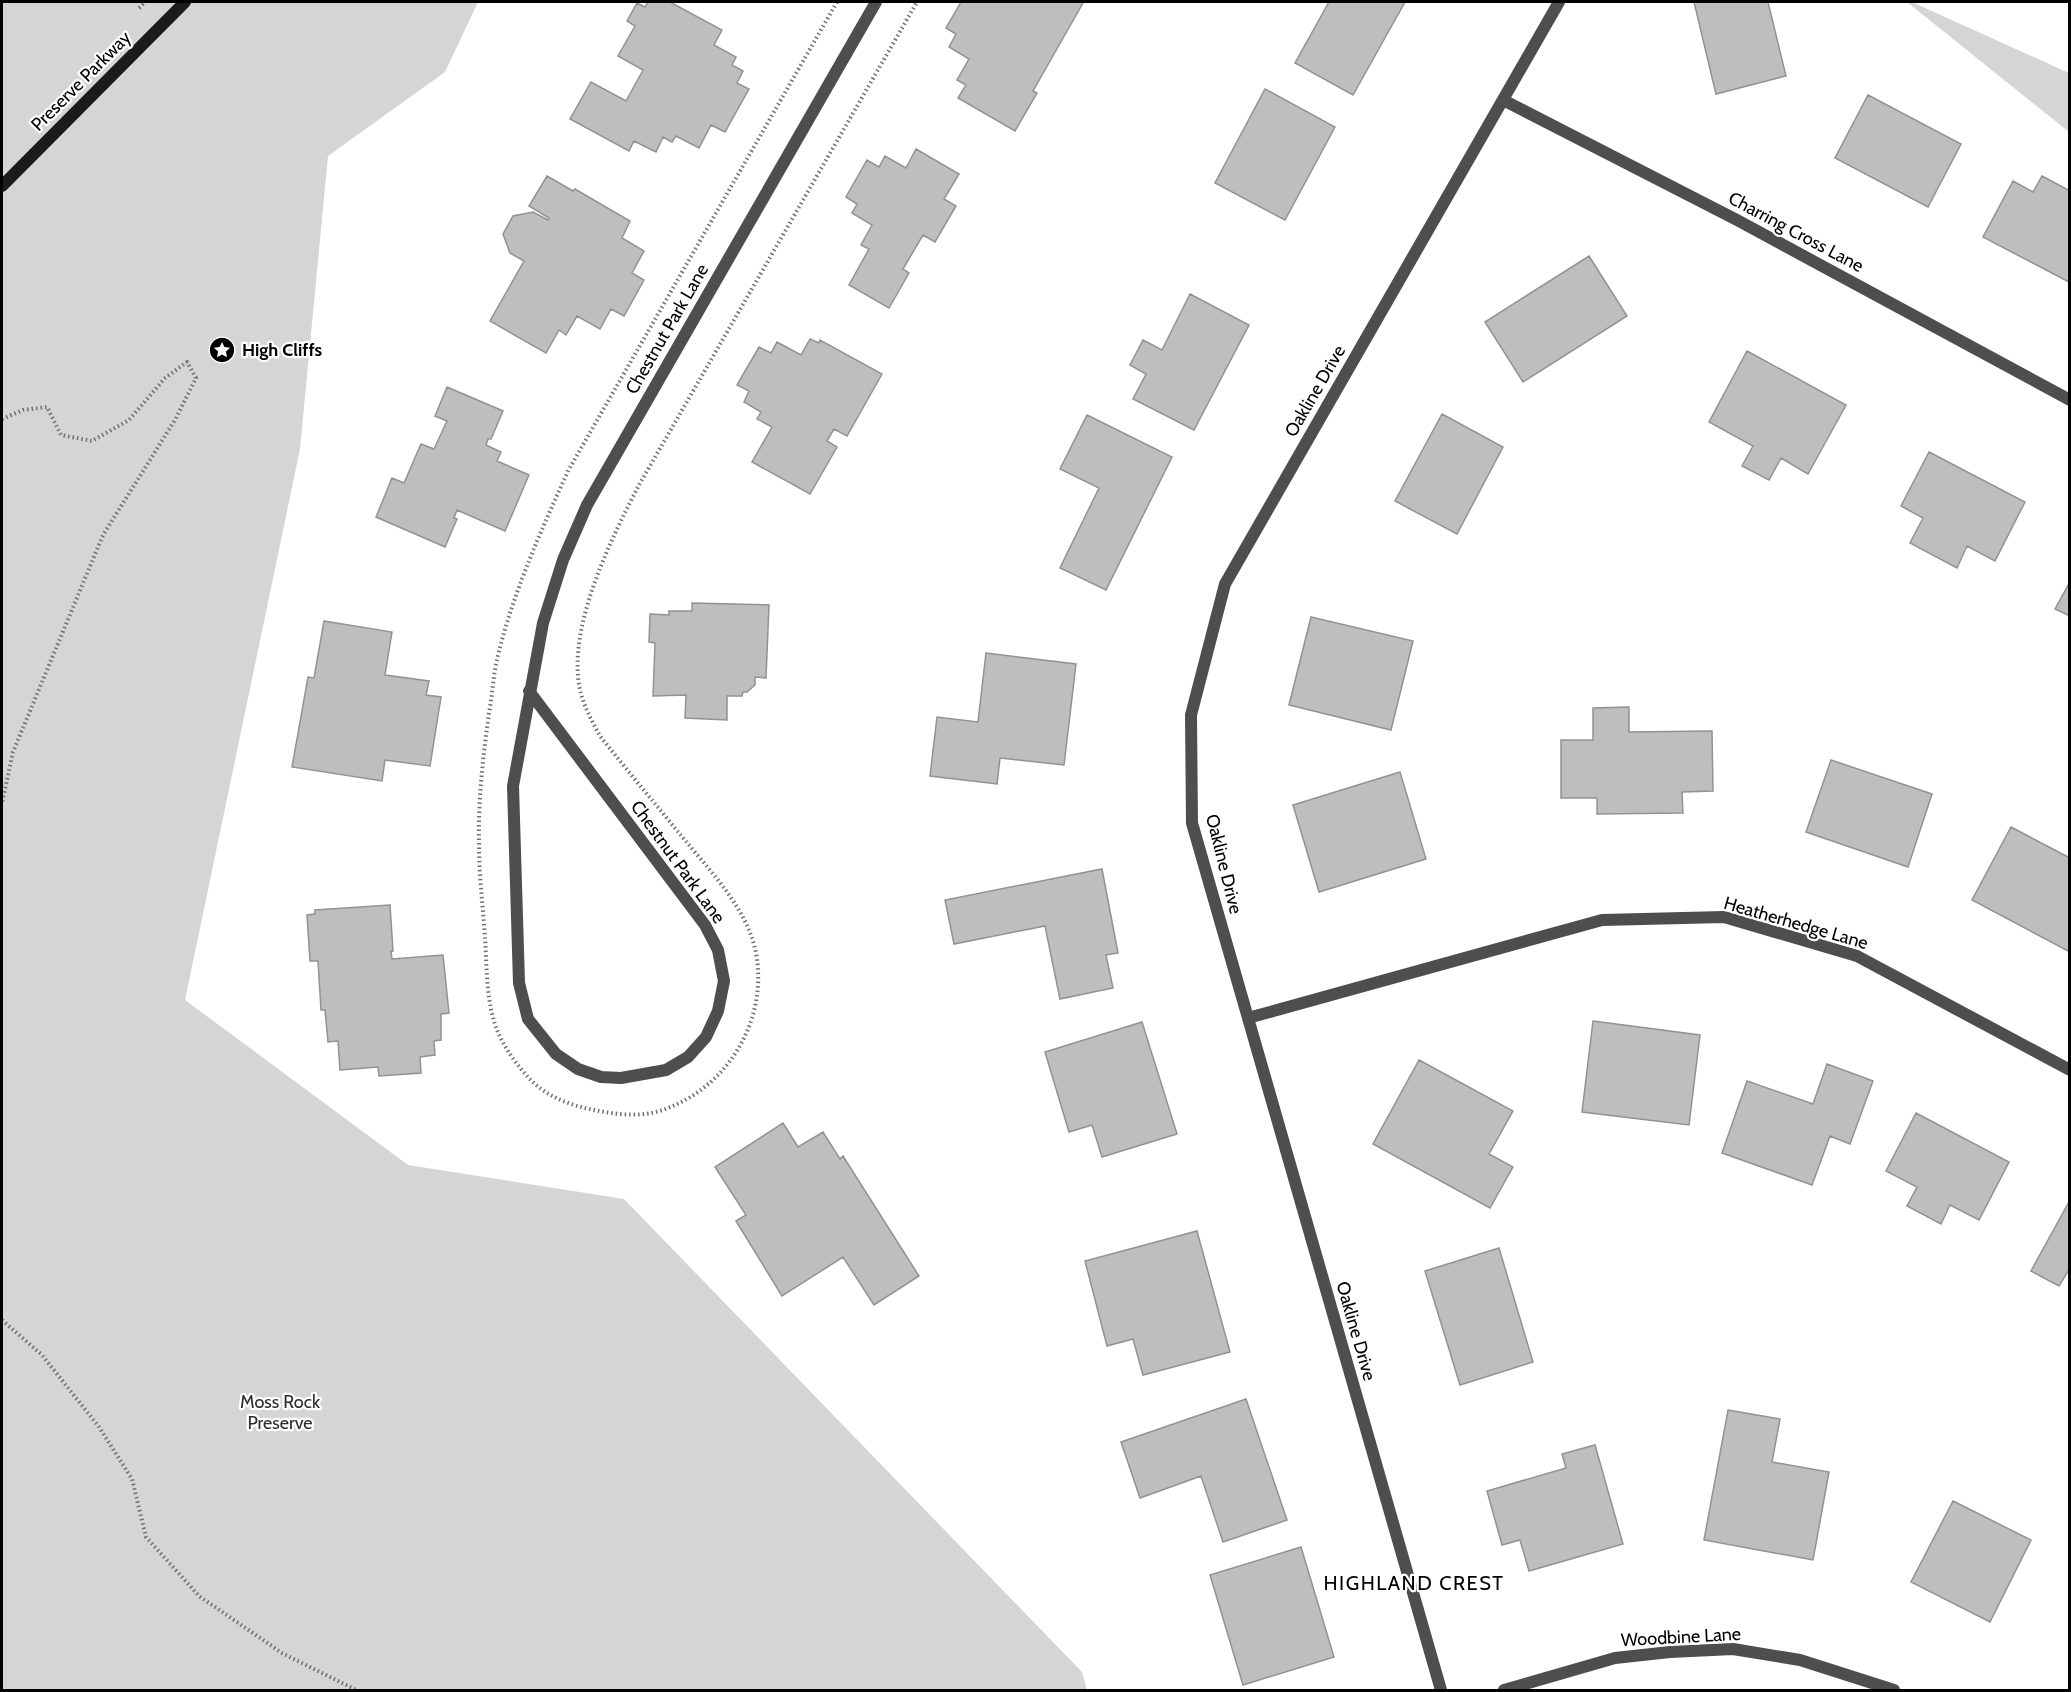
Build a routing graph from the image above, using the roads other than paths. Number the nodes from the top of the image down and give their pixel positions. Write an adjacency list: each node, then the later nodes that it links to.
1 (185, 2): 5 (street, Preserve Parkway)
2 (876, 2): 7 (street, Chestnut Park Lane)
3 (1559, 2): 4 (street, Oakline Drive)
4 (1503, 100): 6 (street, Charring Cross Lane); 8 (street, Oakline Drive)
5 (2, 186)
6 (2070, 400)
7 (529, 691): 7 (street, Chestnut Park Lane)
8 (1248, 1018): 9 (street, Heatherhedge Lane); 10 (street, Oakline Drive)
9 (2070, 1070)
10 (1440, 1690)
11 (1504, 1690): 12 (street, Woodbine Lane)
12 (1894, 1690)

